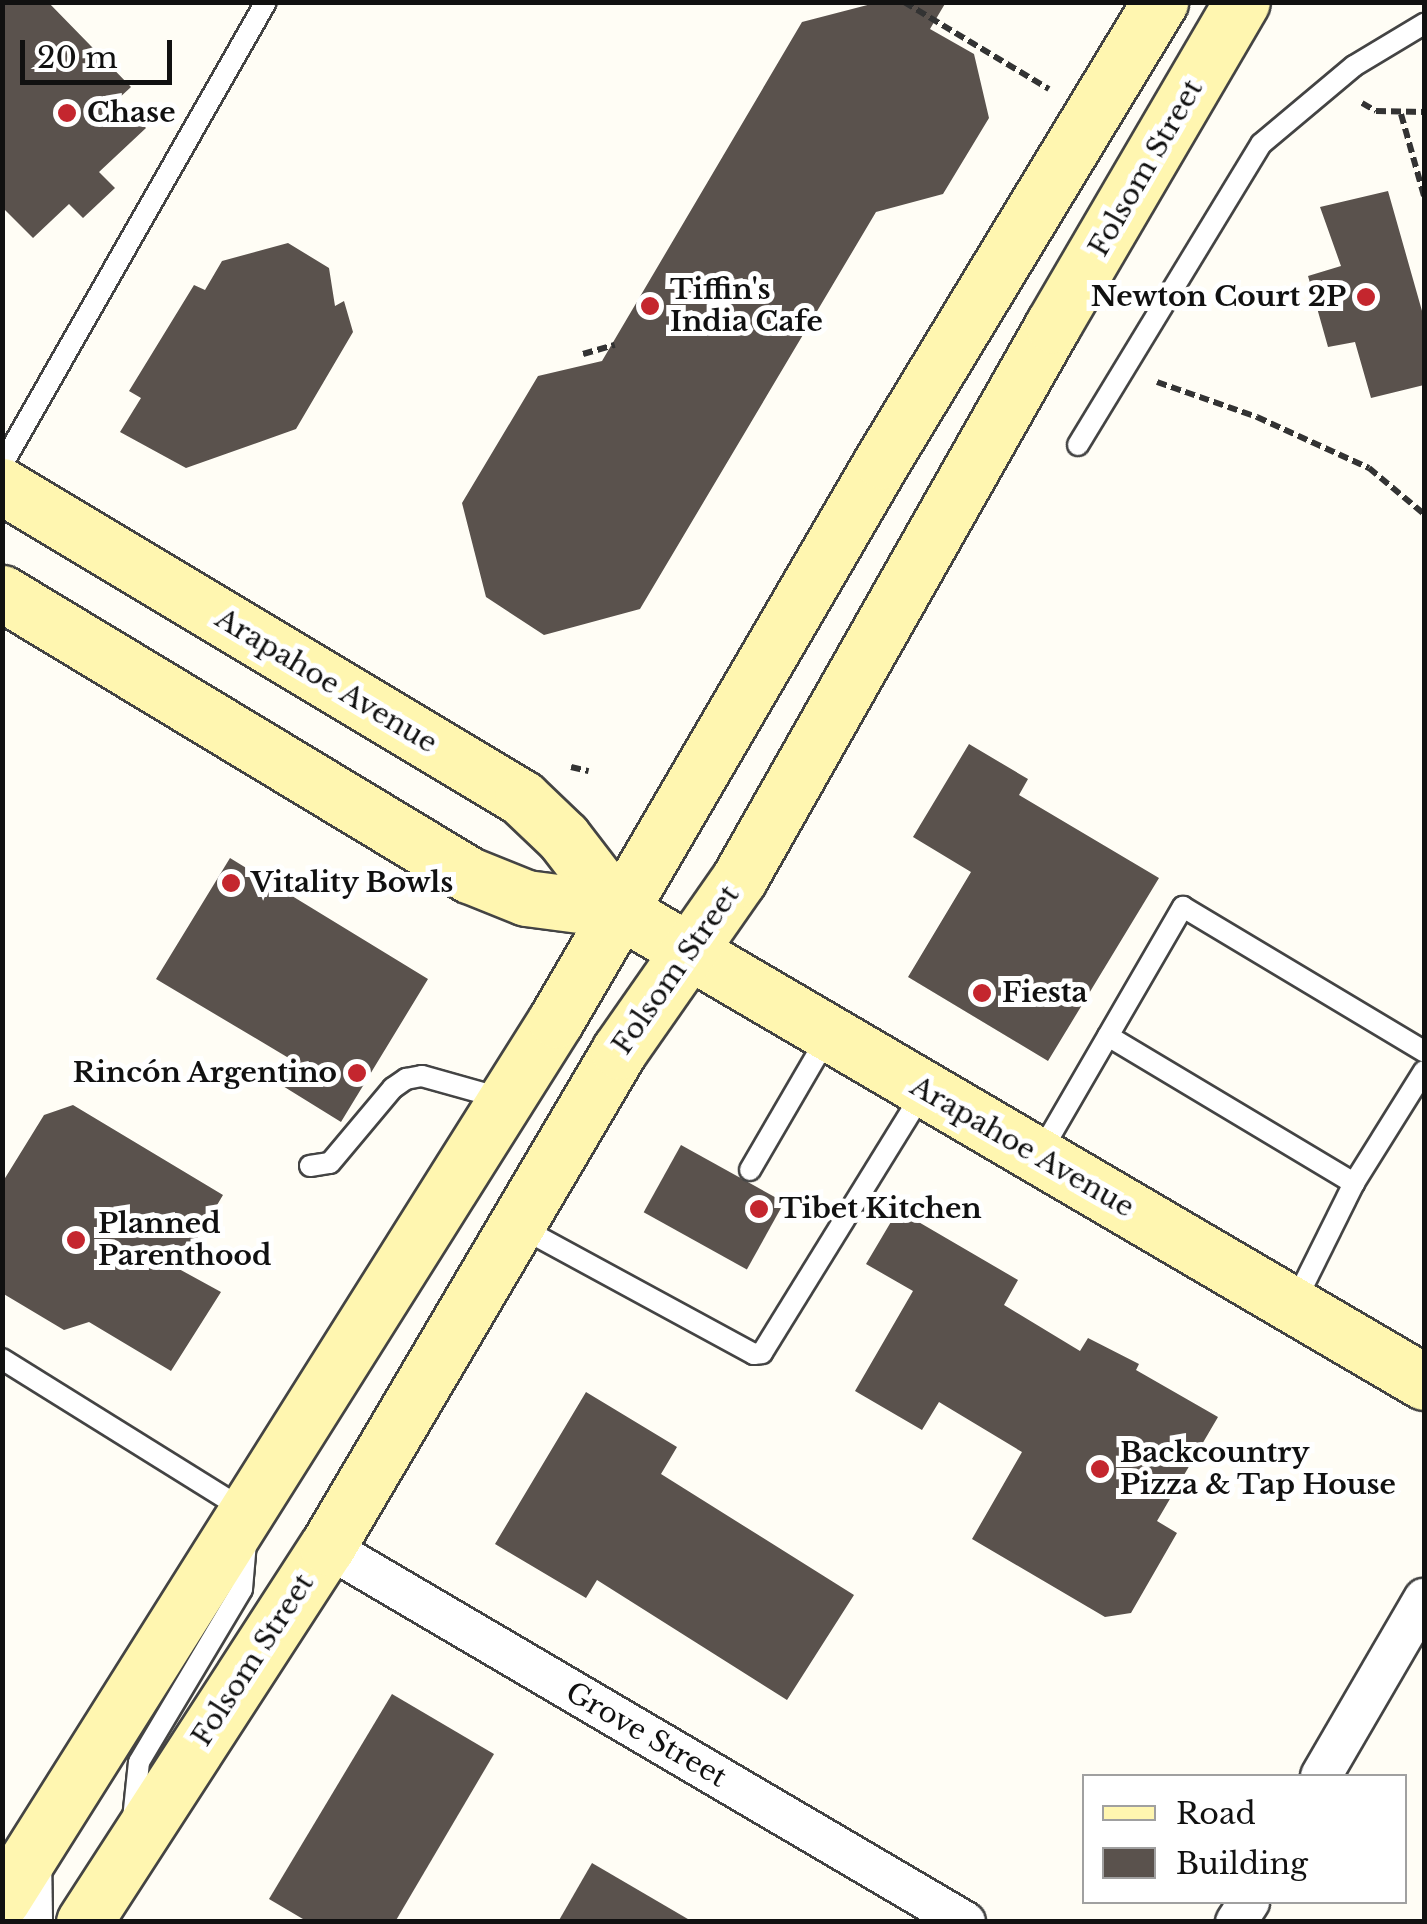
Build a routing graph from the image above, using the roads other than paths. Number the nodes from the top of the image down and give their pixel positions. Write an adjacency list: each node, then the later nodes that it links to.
1 (266, 2): 6 (lane)
2 (1160, 2): 9 (main road)
3 (1242, 2): 10 (main road, Folsom Street)
4 (1424, 24): 5 (lane)
5 (1078, 445)
6 (2, 464)
7 (2, 486): 9 (main road, Arapahoe Avenue)
8 (2, 594): 9 (main road, Arapahoe Avenue)
9 (619, 910): 10 (main road, Arapahoe Avenue); 16 (main road)
10 (688, 951): 11 (main road, Arapahoe Avenue); 21 (main road, Folsom Street)
11 (828, 1034): 15 (main road, Arapahoe Avenue); 19 (lane)
12 (1108, 1036): 13 (lane); 17 (lane); 20 (lane)
13 (1424, 1051)
14 (1424, 1071): 20 (lane)
15 (924, 1090): 17 (main road, Arapahoe Avenue); 21 (lane)
16 (508, 1100): 18 (lane); 25 (main road)
17 (1038, 1156): 22 (main road, Arapahoe Avenue)
18 (310, 1166)
19 (750, 1170)
20 (1354, 1183): 22 (lane)
21 (516, 1224): 26 (main road, Folsom Street)
22 (1294, 1306): 24 (main road, Arapahoe Avenue)
23 (2, 1359): 25 (lane)
24 (1424, 1382)
25 (248, 1512): 29 (lane); 30 (main road)
26 (327, 1547): 29 (main road, Folsom Street); 33 (street, Grove Street)
27 (1419, 1621): 28 (street)
28 (1322, 1774)
29 (130, 1846): 32 (main road, Folsom Street)
30 (17, 1878): 31 (street)
31 (32, 1922)
32 (84, 1922)
33 (965, 1922)

